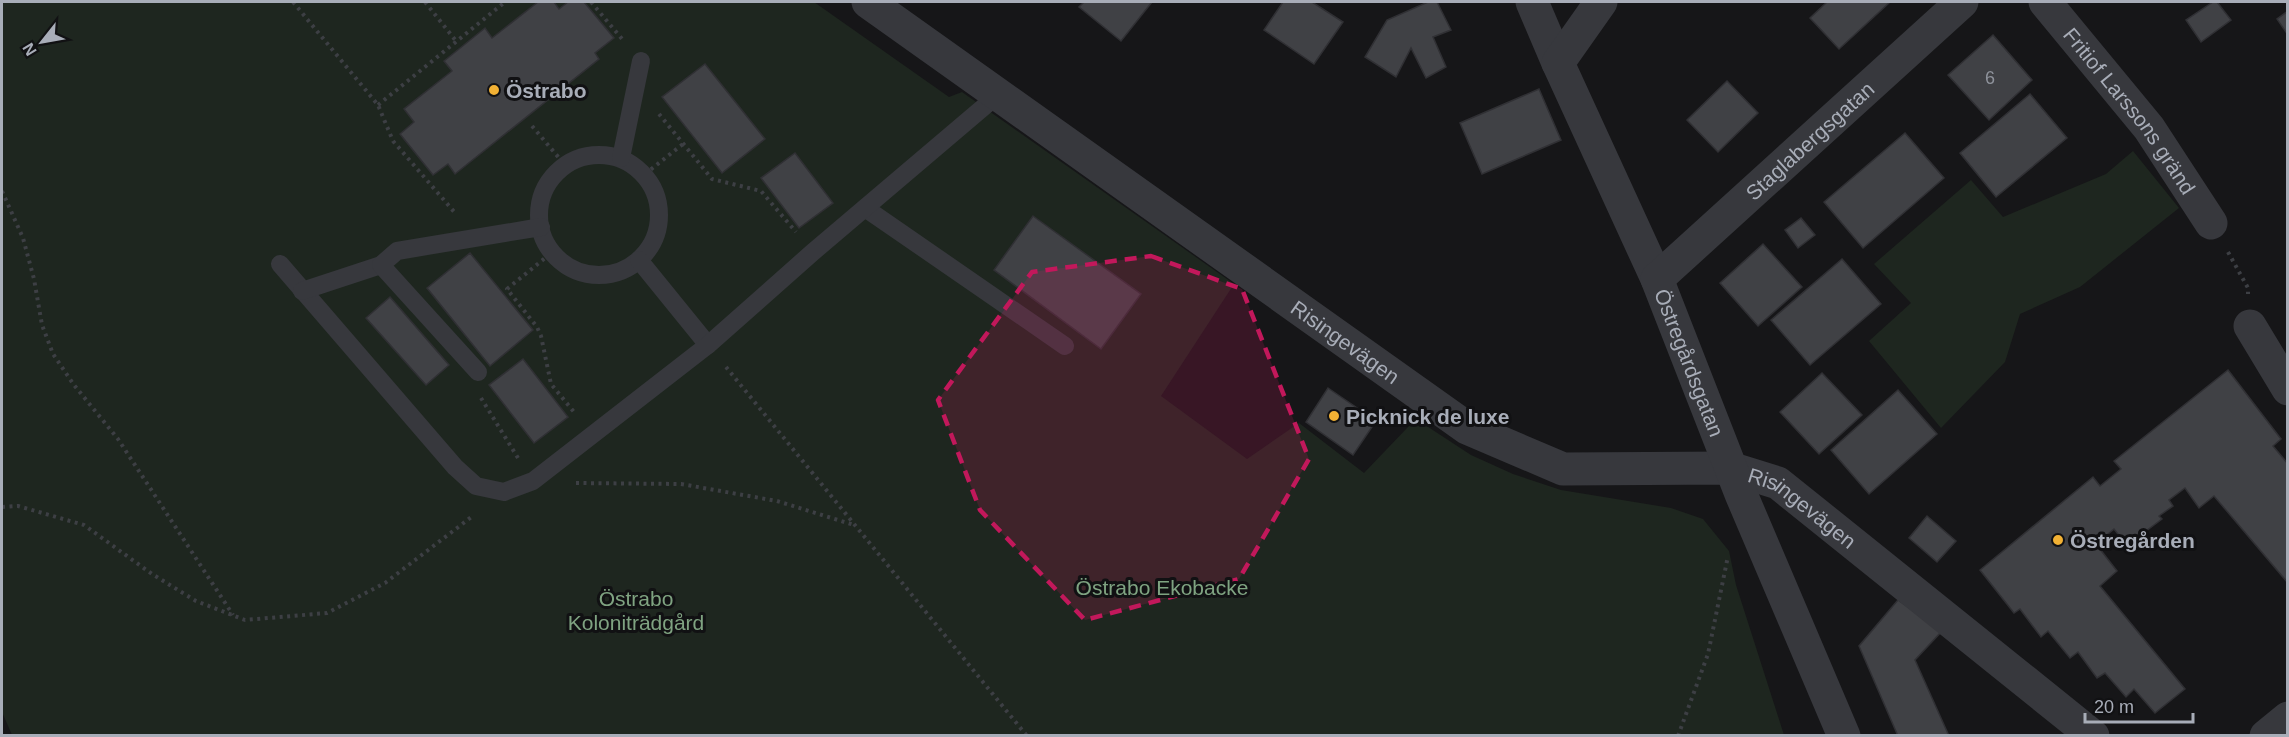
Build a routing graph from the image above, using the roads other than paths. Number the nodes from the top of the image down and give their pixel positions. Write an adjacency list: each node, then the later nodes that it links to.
1 (868, 2): 8 (street, Risingevägen)
2 (1532, 2): 7 (street, Östregårdsgatan)
3 (1601, 2): 7 (street)
4 (1962, 2): 16 (street, Staglabergsgatan)
5 (2045, 2): 11 (street, Fritiof Larssons gränd)
6 (642, 61): 9 (lane)
7 (1558, 63): 16 (street, Östregårdsgatan)
8 (999, 93): 10 (lane); 23 (street, Risingevägen)
9 (621, 158): 12 (lane); 13 (lane)
10 (865, 208): 19 (lane); 20 (lane)
11 (2211, 223)
12 (541, 227): 13 (lane); 15 (lane)
13 (639, 260): 19 (lane)
14 (280, 264): 17 (lane)
15 (381, 265): 17 (lane); 21 (lane)
16 (1657, 279): 23 (street, Östregårdsgatan)
17 (302, 291): 19 (lane)
18 (2250, 326): 22 (street)
19 (708, 345)
20 (1065, 346)
21 (478, 372)
22 (2288, 389)
23 (1730, 468): 25 (street, Östregårdsgatan); 26 (street, Risingevägen)
24 (2288, 718): 27 (street)
25 (1844, 735)
26 (2092, 735)
27 (2266, 735)

